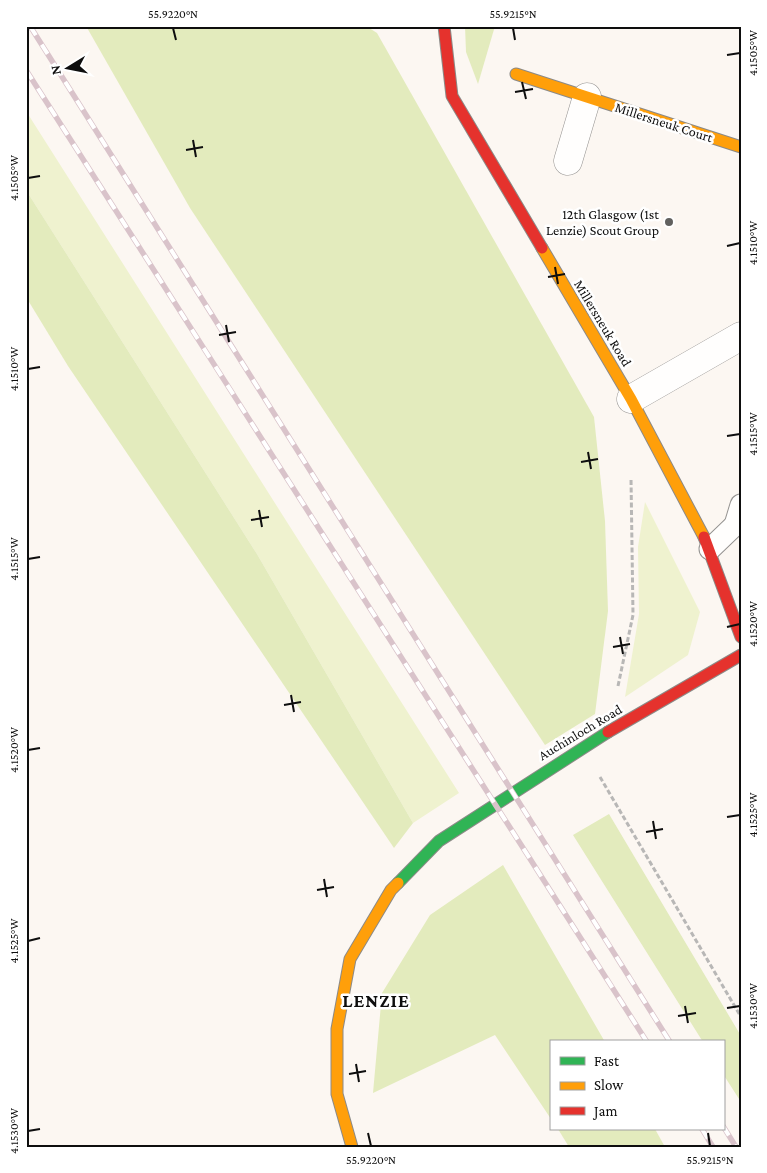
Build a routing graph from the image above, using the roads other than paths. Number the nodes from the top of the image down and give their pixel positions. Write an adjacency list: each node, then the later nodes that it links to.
1 (444, 26): 7 (street, Millersneuk Road)
2 (516, 74): 3 (street, Millersneuk Court)
3 (587, 97): 4 (street, Millersneuk Court); 5 (street)
4 (741, 148)
5 (568, 161)
6 (741, 336): 7 (street)
7 (631, 399): 10 (street, Millersneuk Road)
8 (741, 505): 9 (lane)
9 (738, 524): 10 (lane)
10 (710, 549): 11 (street, Millersneuk Road)
11 (741, 638)
12 (741, 655): 13 (street, Auchinloch Road)
13 (352, 1147)

